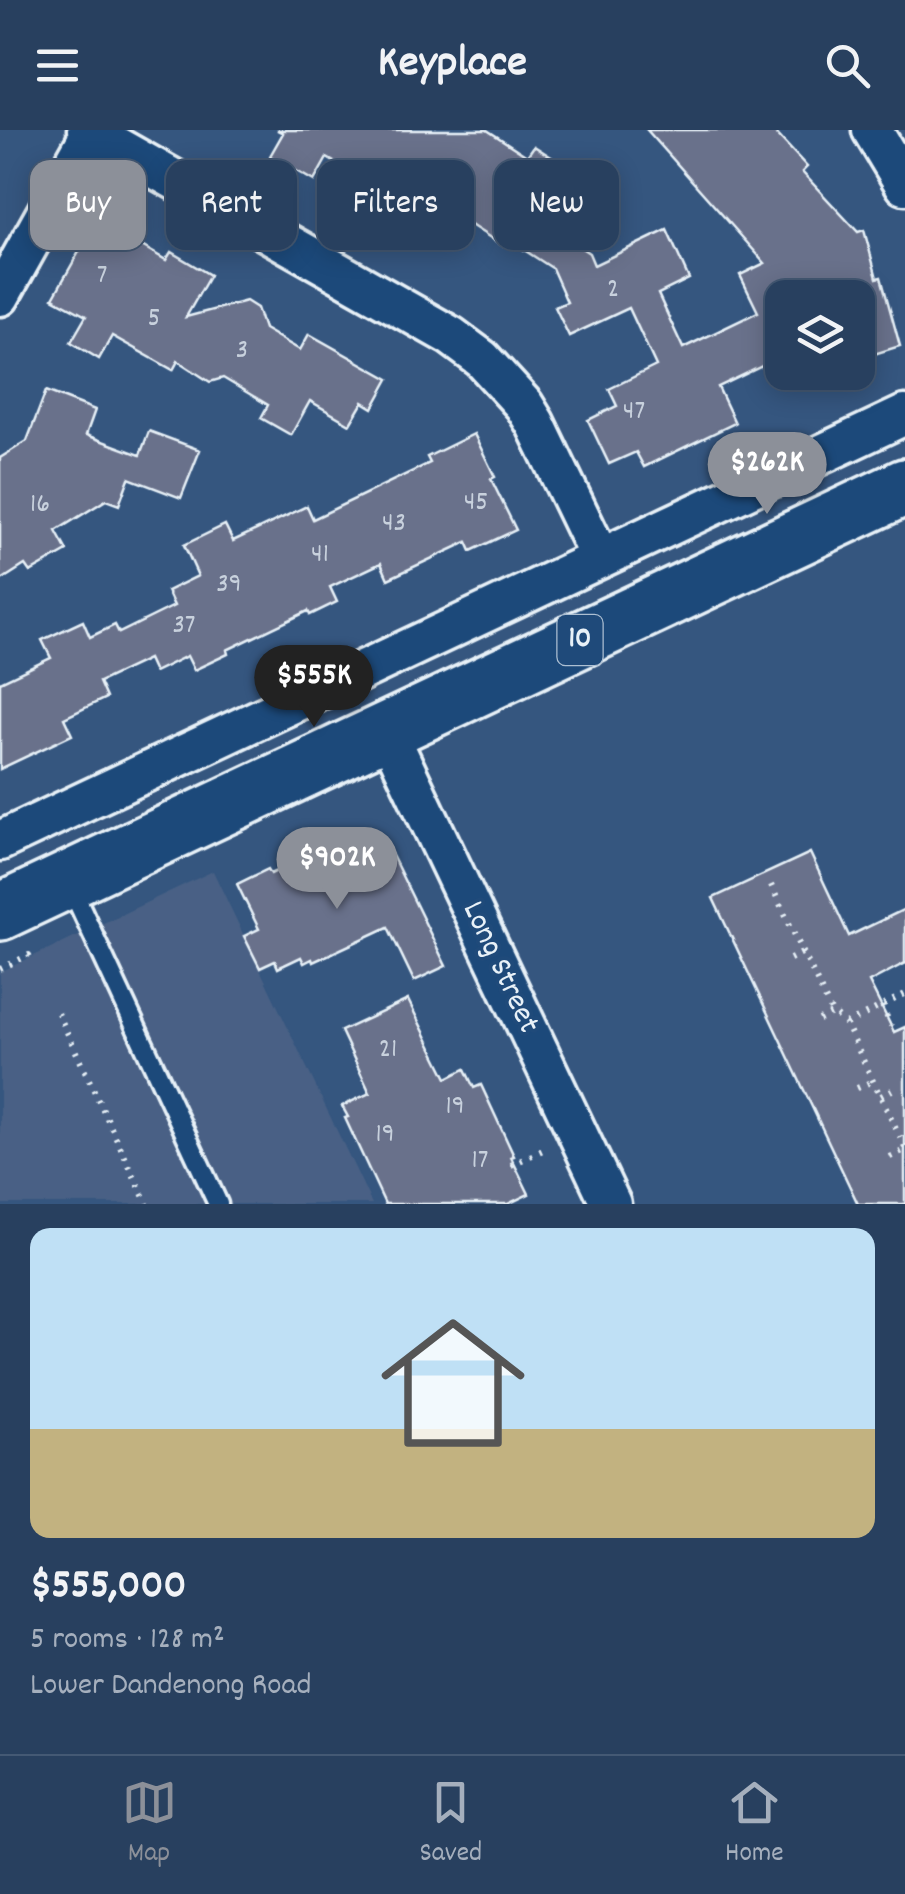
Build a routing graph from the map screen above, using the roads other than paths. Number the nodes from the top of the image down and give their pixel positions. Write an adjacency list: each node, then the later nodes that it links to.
1 (872, 130): 3 (street)
2 (89, 131): 4 (street); 7 (street)
3 (905, 185)
4 (0, 296)
5 (905, 416): 7 (street)
6 (904, 491): 8 (highway, 10)
7 (600, 558): 9 (street)
8 (387, 731): 10 (highway, 10); 13 (street, Long Street)
9 (0, 841)
10 (67, 880): 11 (highway, 10); 12 (lane)
11 (0, 912)
12 (218, 1204)
13 (611, 1204)

